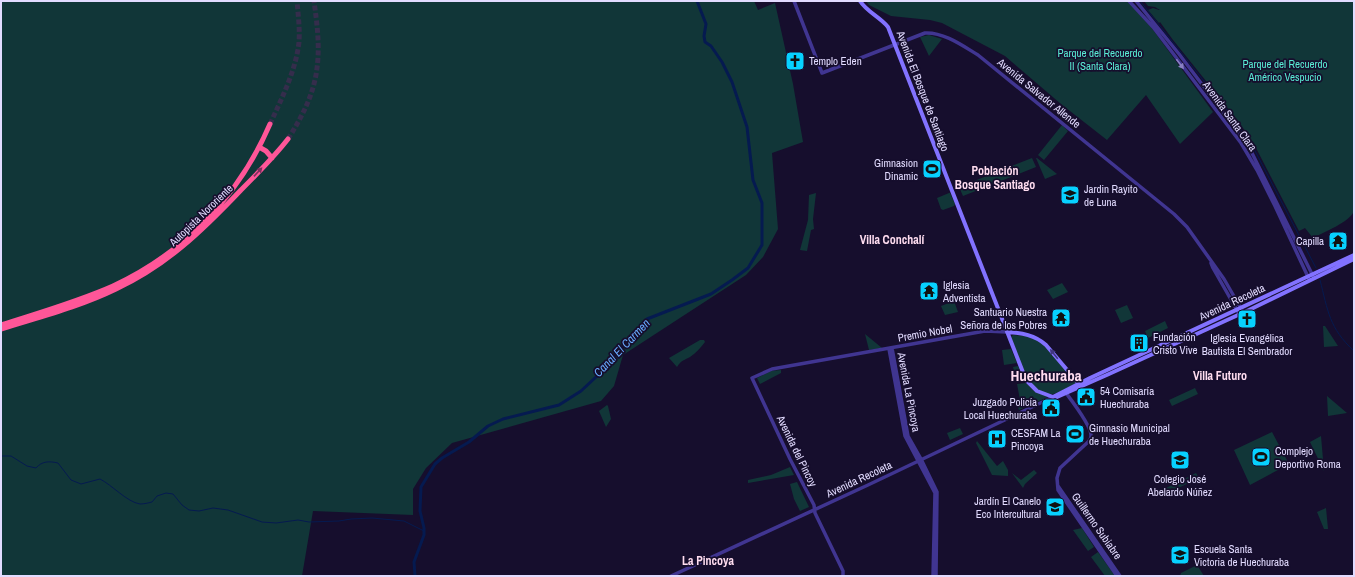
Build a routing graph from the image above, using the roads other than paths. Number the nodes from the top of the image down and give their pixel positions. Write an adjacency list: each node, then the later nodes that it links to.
1 (794, 1): 5 (street, Avenida Salvador Allende)
2 (860, 1): 5 (main road, Avenida El Bosque de Santiago)
3 (1129, 1): 13 (street, Avenida Santa Clara, one-way to 13)
4 (1136, 1): 12 (street, Avenida Santa Clara)
5 (895, 45): 14 (street, Avenida Salvador Allende); 17 (main road, Avenida El Bosque de Santiago)
6 (270, 124): 8 (highway, Autopista Nororiente)
7 (288, 139): 9 (highway, Autopista Nororiente)
8 (260, 147): 9 (highway); 15 (highway, Autopista Nororiente)
9 (272, 158): 16 (highway, Autopista Nororiente, one-way to 9)
10 (1354, 255): 12 (main road, Avenida Recoleta)
11 (1354, 259): 12 (main road, Avenida Recoleta)
12 (1314, 276): 13 (main road, Avenida Recoleta)
13 (1309, 279): 14 (main road, Avenida Recoleta)
14 (1240, 311): 20 (main road, Avenida Recoleta)
15 (1, 325)
16 (1, 329)
17 (1007, 332): 18 (street, Premio Nobel); 20 (main road, Premio Nobel, one-way to 17); 22 (main road, Avenida El Bosque de Santiago)
18 (890, 349): 19 (street, Premio Nobel); 23 (street, Avenida La Pincoya)
19 (752, 378): 25 (street, Avenida del Pincoy)
20 (1079, 385): 21 (main road, Avenida Recoleta); 22 (main road, Avenida Recoleta)
21 (1066, 393): 22 (main road, Avenida Recoleta); 24 (street, Guillermo Subiabre)
22 (1053, 397): 23 (street, Avenida Recoleta)
23 (920, 460): 25 (street, Avenida Recoleta); 28 (street, Avenida La Pincoya)
24 (1058, 486): 29 (street, Guillermo Subiabre); 30 (street, Guillermo Subiabre)
25 (815, 510): 26 (street, Avenida Recoleta); 27 (street, Avenida del Pincoy)
26 (671, 576)
27 (843, 576)
28 (935, 576)
29 (1117, 576)
30 (1120, 576)

